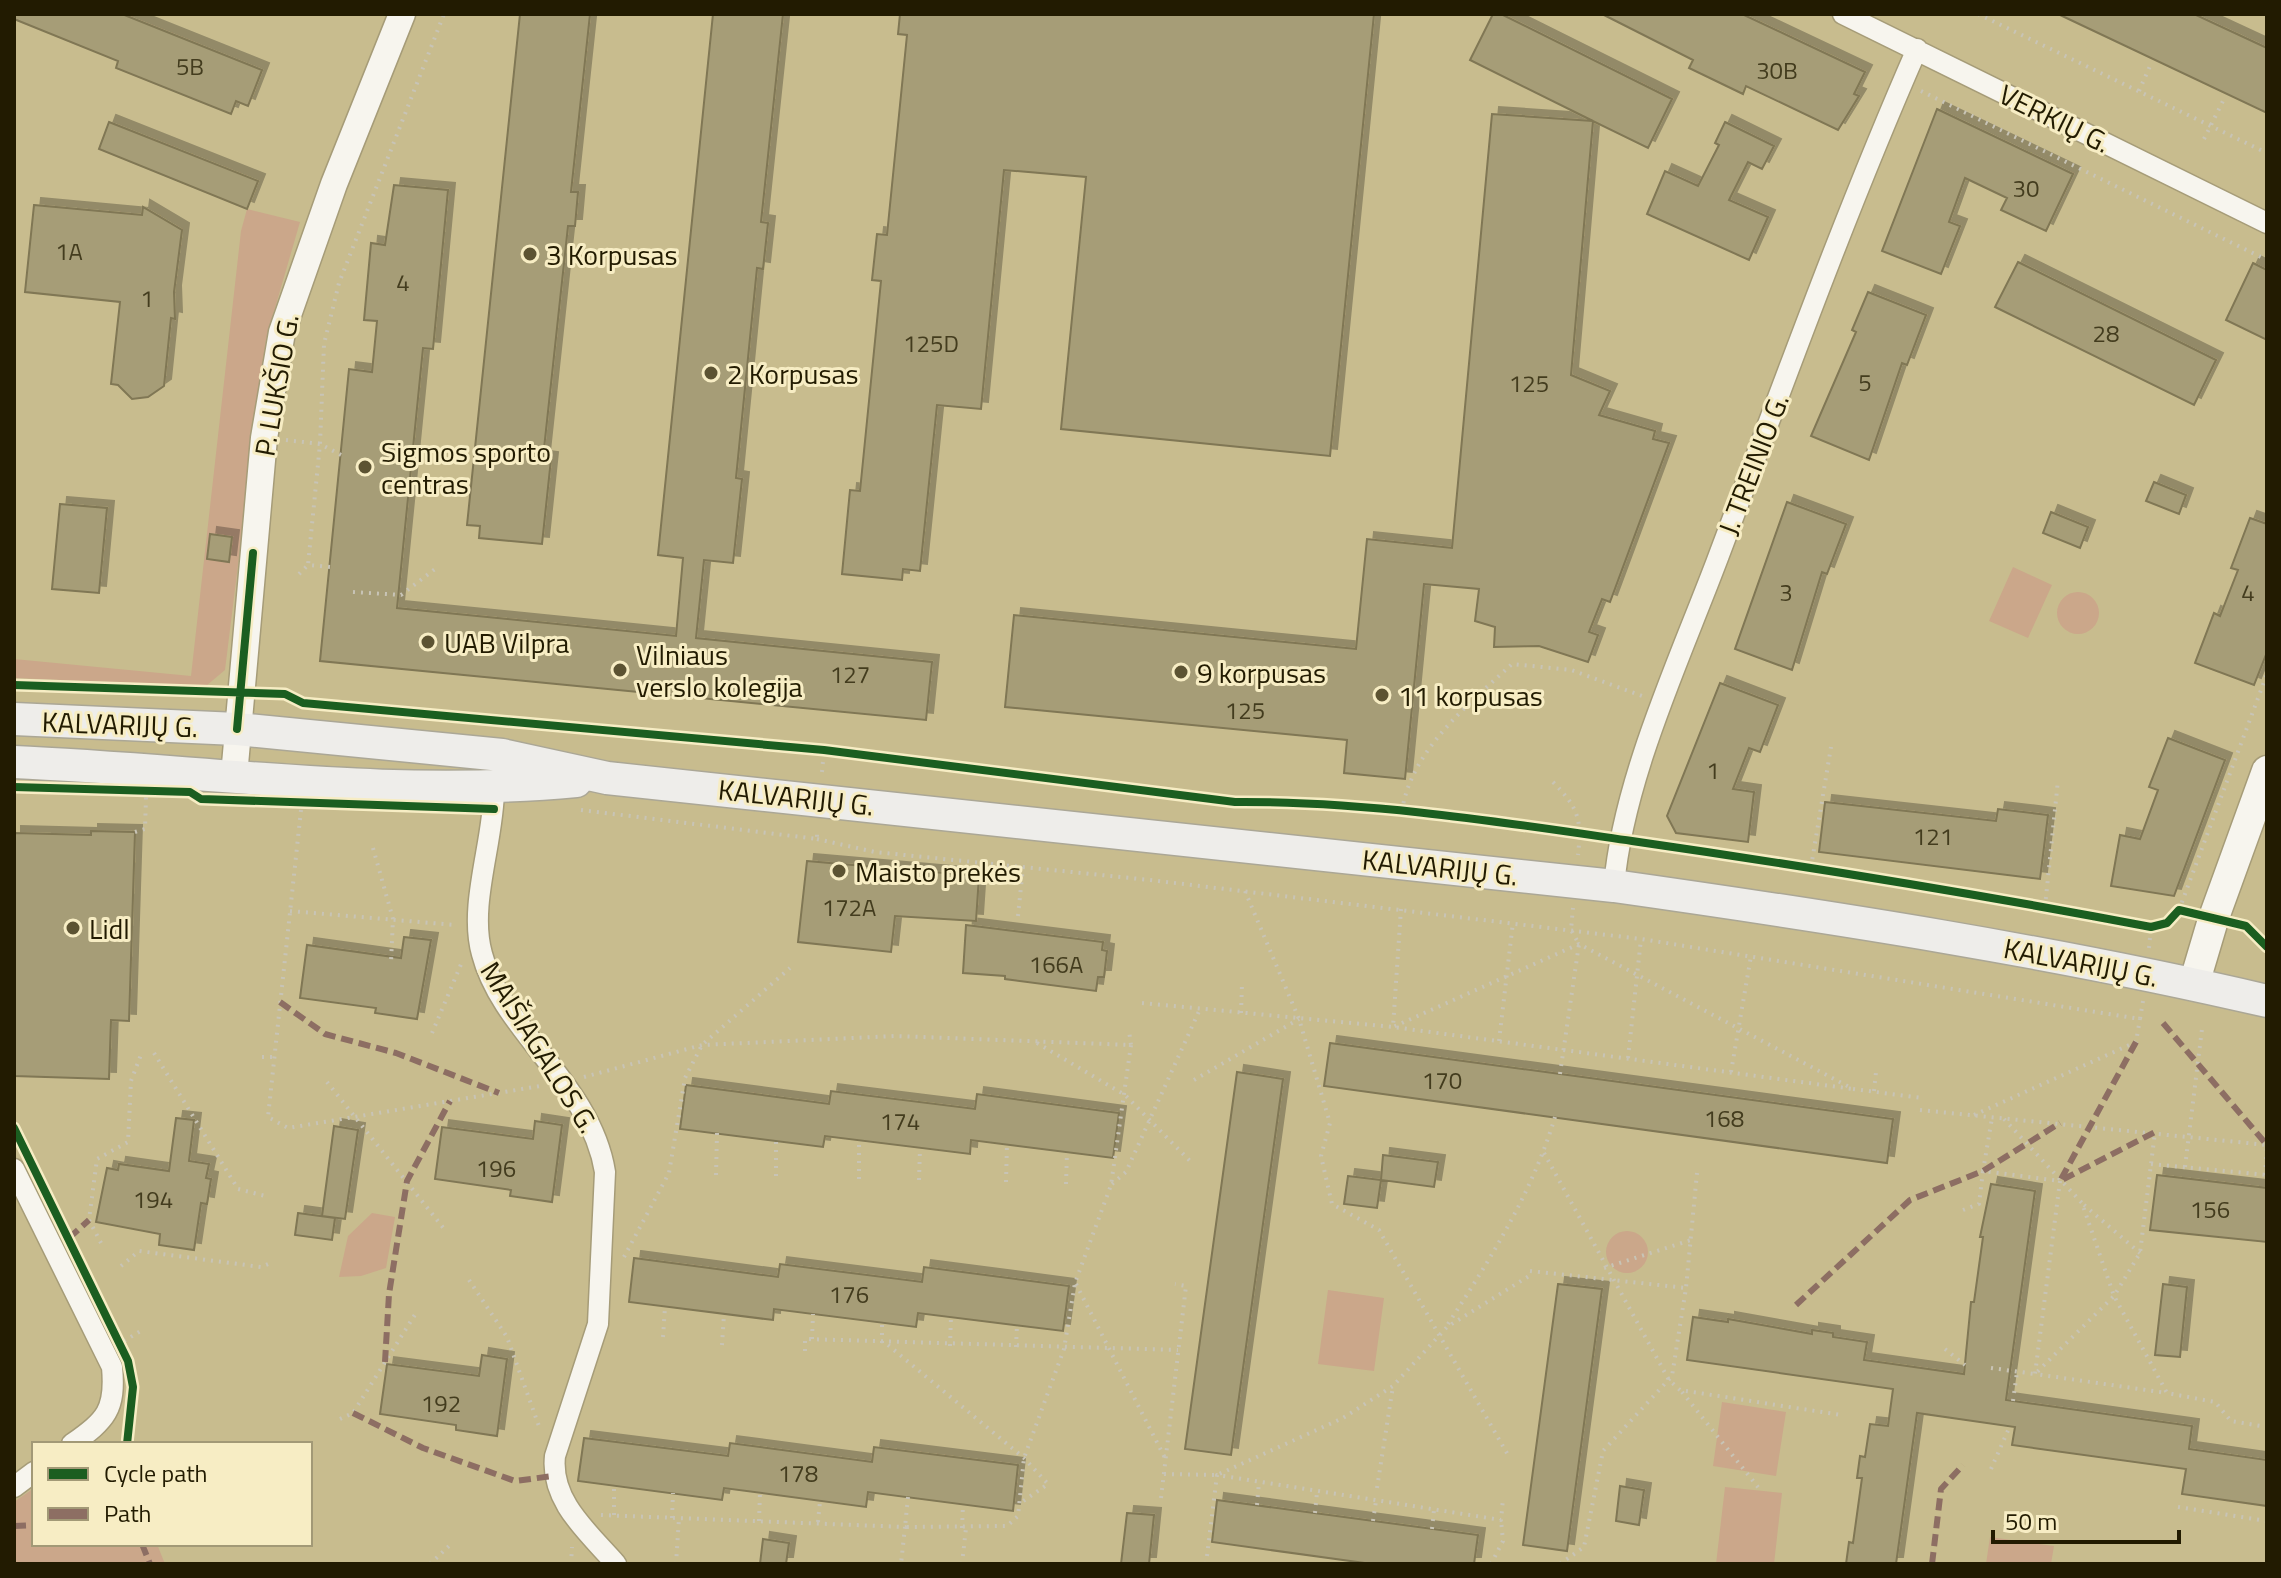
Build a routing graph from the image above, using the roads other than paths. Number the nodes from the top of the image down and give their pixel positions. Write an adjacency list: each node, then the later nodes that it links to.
1 (402, 14): 6 (street, P. LUKŠIO G.)
2 (1843, 14): 3 (street, VERKIŲ G.)
3 (1917, 49): 4 (street, VERKIŲ G.); 12 (street, J. TREINIO G.)
4 (2267, 223)
5 (14, 719): 6 (main road, KALVARIJŲ G.)
6 (237, 729): 9 (street, P. LUKŠIO G.); 10 (main road, KALVARIJŲ G.)
7 (14, 762): 9 (main road, KALVARIJŲ G.)
8 (2267, 771): 13 (main road)
9 (234, 776): 11 (main road, KALVARIJŲ G.)
10 (607, 778): 11 (main road, KALVARIJŲ G.); 12 (main road, KALVARIJŲ G.)
11 (494, 789): 19 (street, MAIŠIAGALOS G.)
12 (1614, 886): 13 (main road, KALVARIJŲ G.)
13 (2194, 984): 14 (main road, KALVARIJŲ G.)
14 (2267, 1001)
15 (14, 1169): 16 (street)
16 (75, 1442)
17 (32, 1474): 18 (street)
18 (14, 1487)
19 (616, 1564)

